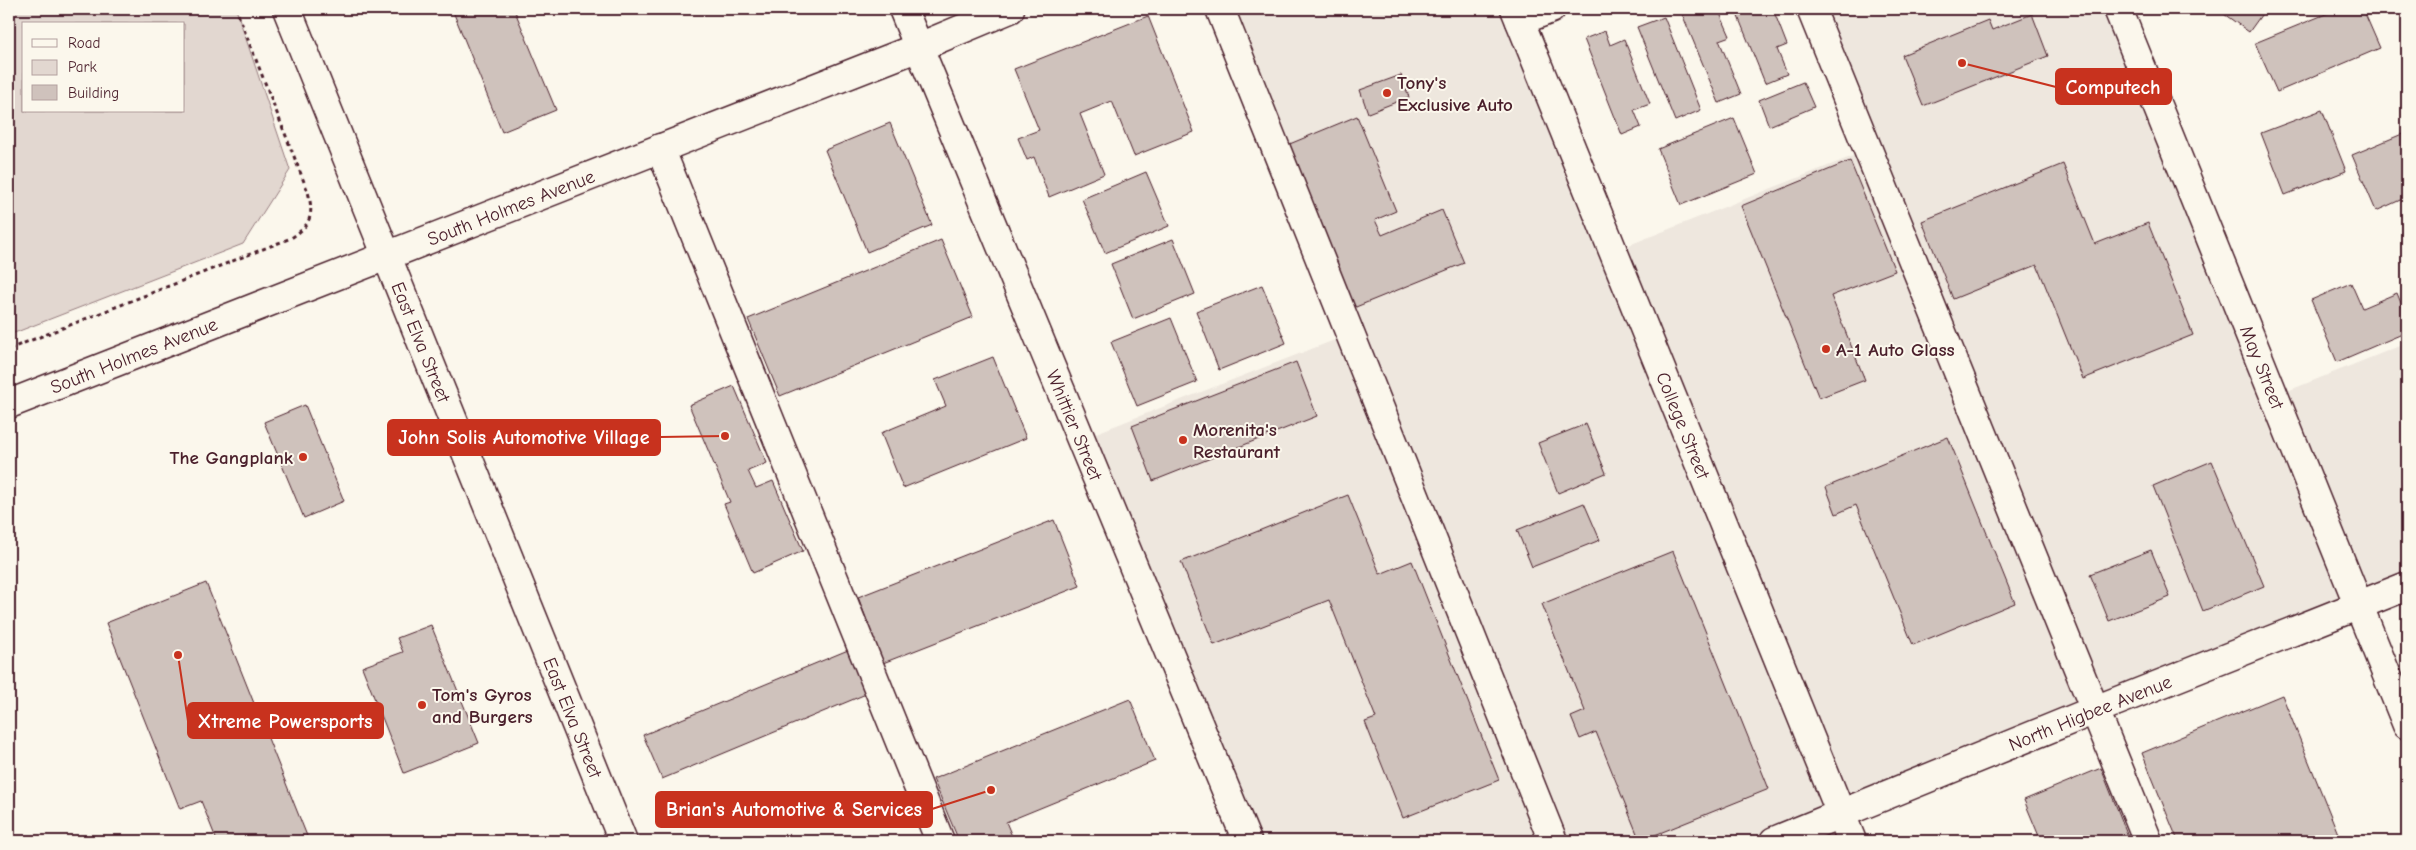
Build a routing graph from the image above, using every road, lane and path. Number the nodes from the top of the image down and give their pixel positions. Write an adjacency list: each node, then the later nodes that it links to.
1 (236, 9): 13 (path)
2 (287, 9): 12 (street, East Elva Street)
3 (903, 9): 10 (street, Whittier Street)
4 (1010, 9): 10 (street, South Holmes Avenue)
5 (1220, 9): 23 (street)
6 (1551, 9): 9 (street)
7 (1812, 9): 17 (street)
8 (2118, 9): 16 (street, May Street)
9 (1518, 15): 19 (street, College Street)
10 (919, 47): 11 (street, South Holmes Avenue); 22 (street, Whittier Street)
11 (660, 148): 12 (street, South Holmes Avenue); 21 (street)
12 (385, 255): 14 (street, South Holmes Avenue); 20 (street, East Elva Street)
13 (9, 349)
14 (9, 404)
15 (2407, 586): 16 (street, North Higbee Avenue)
16 (2359, 606): 17 (street, North Higbee Avenue); 18 (street, May Street)
17 (2095, 710): 19 (street, North Higbee Avenue); 26 (street)
18 (2407, 725)
19 (1841, 814): 24 (street, North Higbee Avenue); 25 (street, College Street)
20 (623, 841)
21 (940, 841)
22 (1247, 841)
23 (1553, 841)
24 (1774, 841)
25 (1852, 841)
26 (2148, 841)

